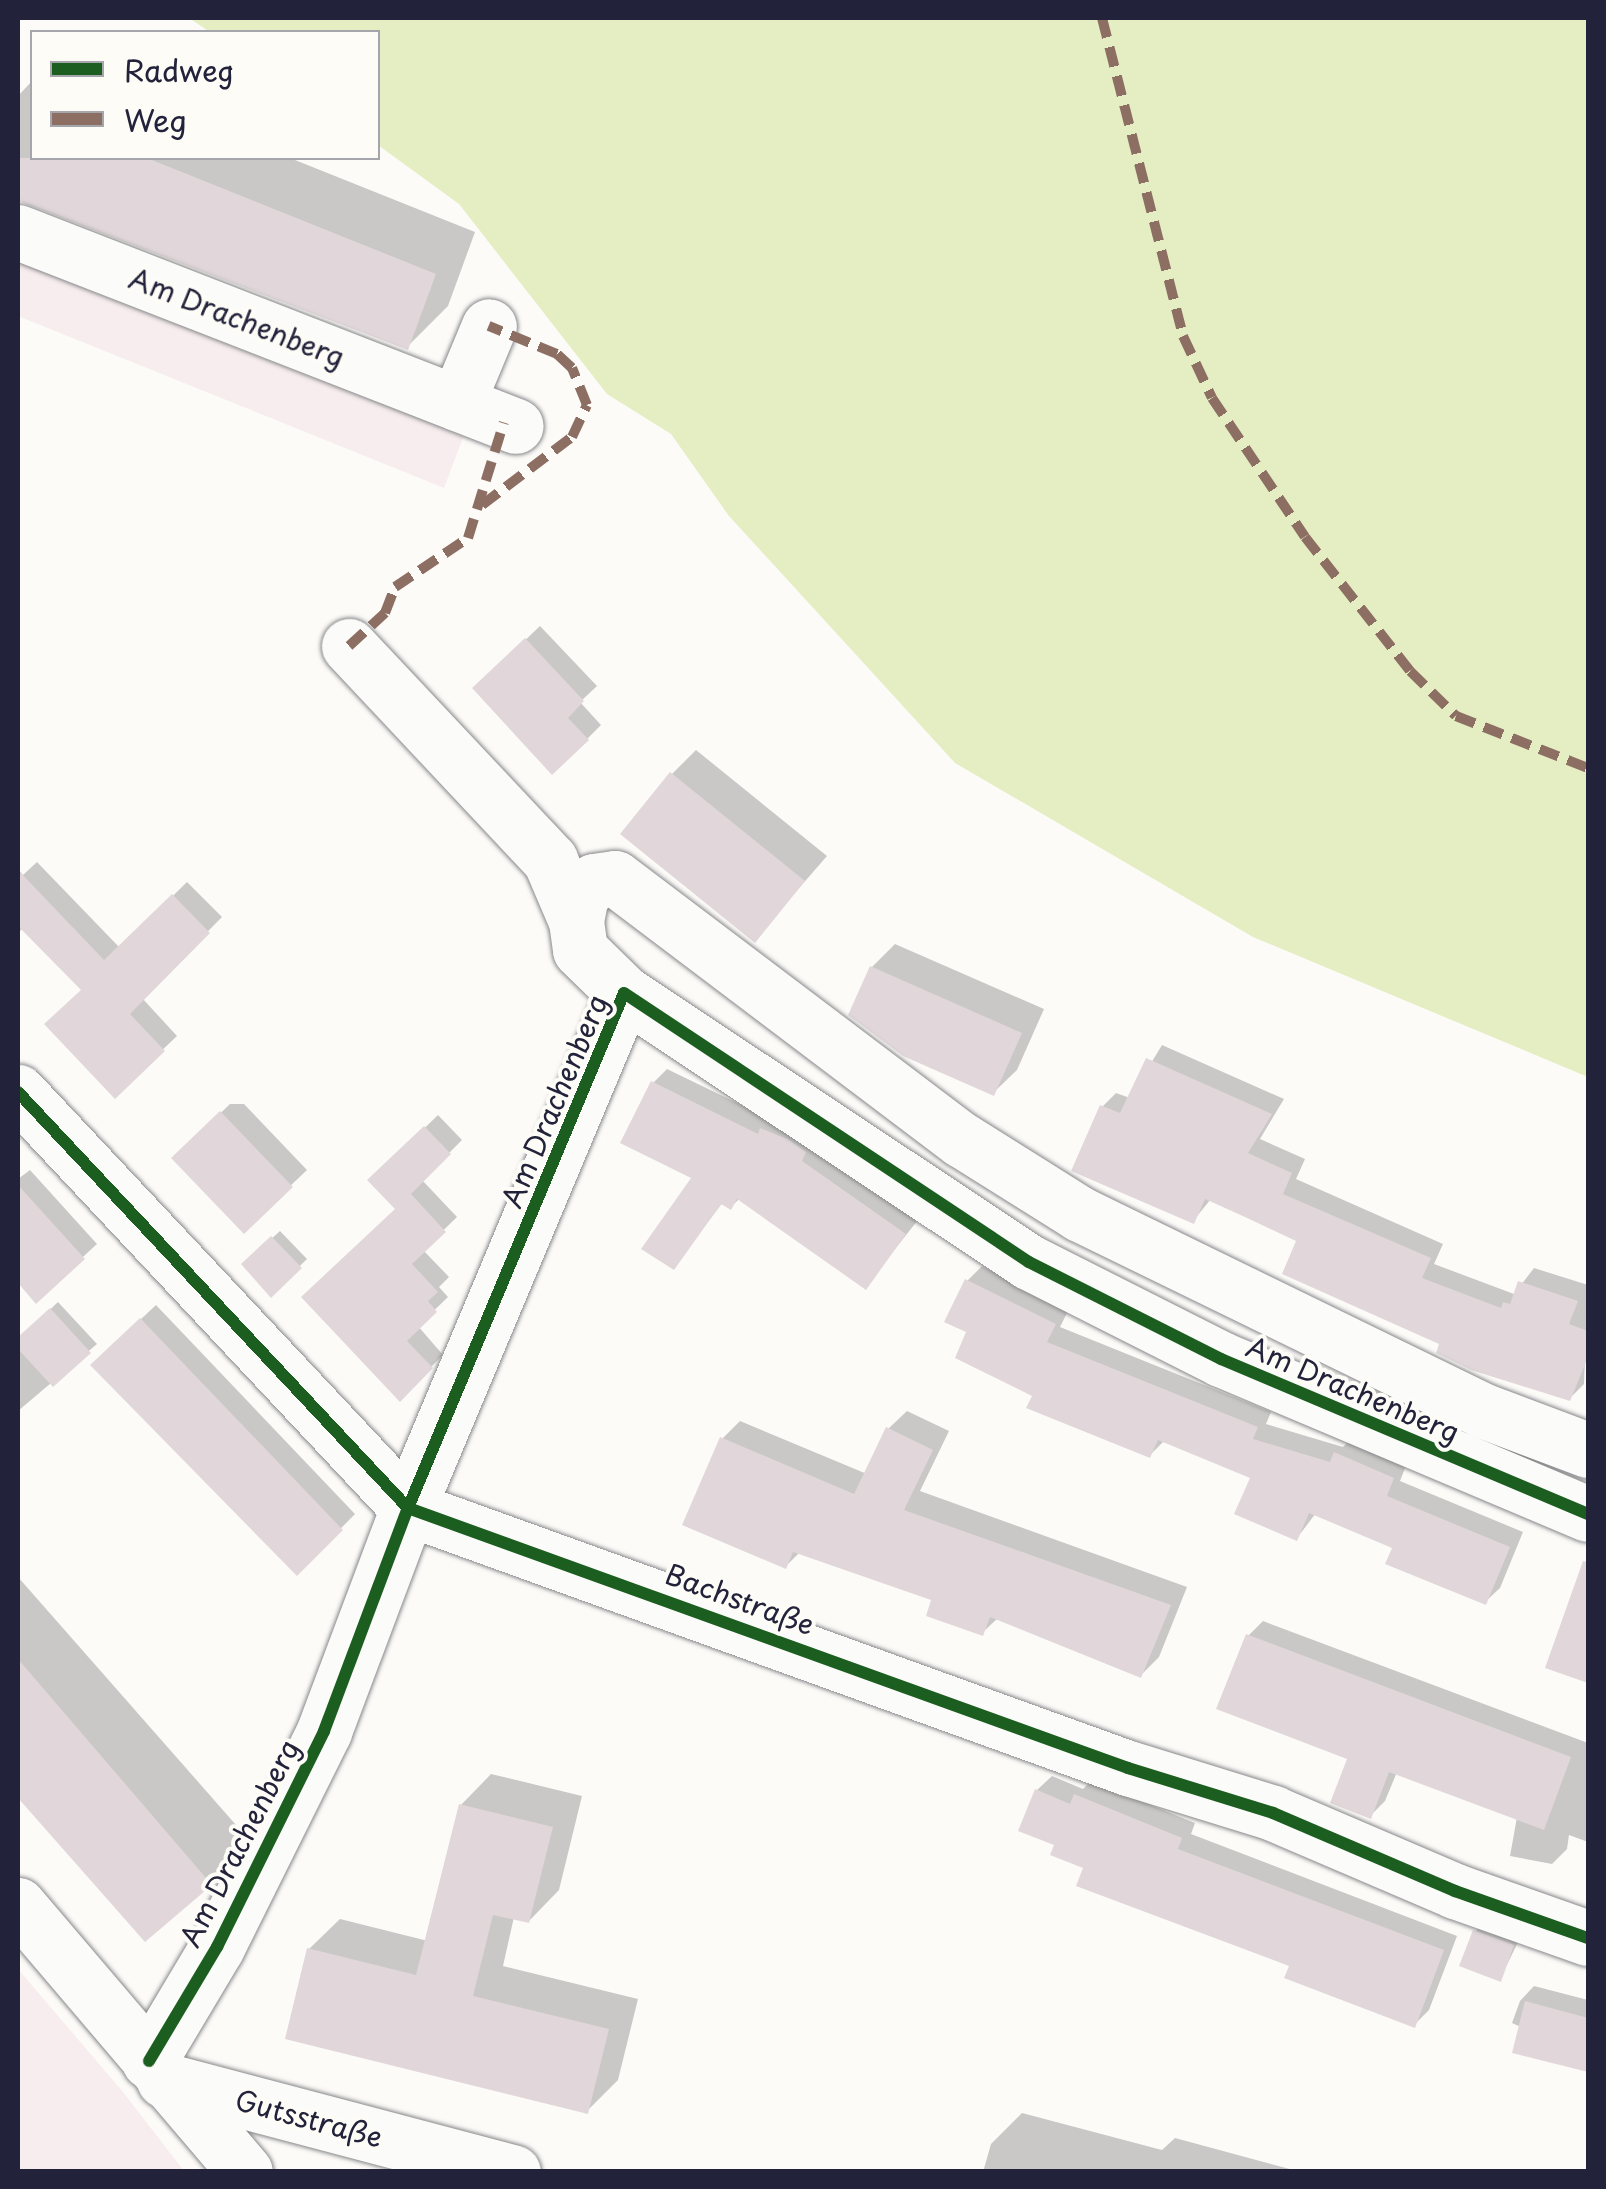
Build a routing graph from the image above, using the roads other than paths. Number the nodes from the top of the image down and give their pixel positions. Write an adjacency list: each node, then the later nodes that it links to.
1 (18, 232): 3 (street, Am Drachenberg)
2 (489, 326): 3 (street)
3 (457, 403): 4 (street, Am Drachenberg)
4 (516, 426)
5 (349, 646): 6 (street, Am Drachenberg)
6 (576, 920): 7 (street, Am Drachenberg); 9 (street, Am Drachenberg)
7 (624, 993): 10 (street, Am Drachenberg); 11 (street, Am Drachenberg)
8 (18, 1092): 10 (street, Bachstraße)
9 (1588, 1450)
10 (408, 1508): 13 (street, Bachstraße); 14 (street, Am Drachenberg)
11 (1588, 1514)
12 (18, 1906): 14 (street)
13 (1588, 1938)
14 (156, 2070): 15 (street); 16 (street, Gutsstraße)
15 (245, 2172)
16 (513, 2172)

